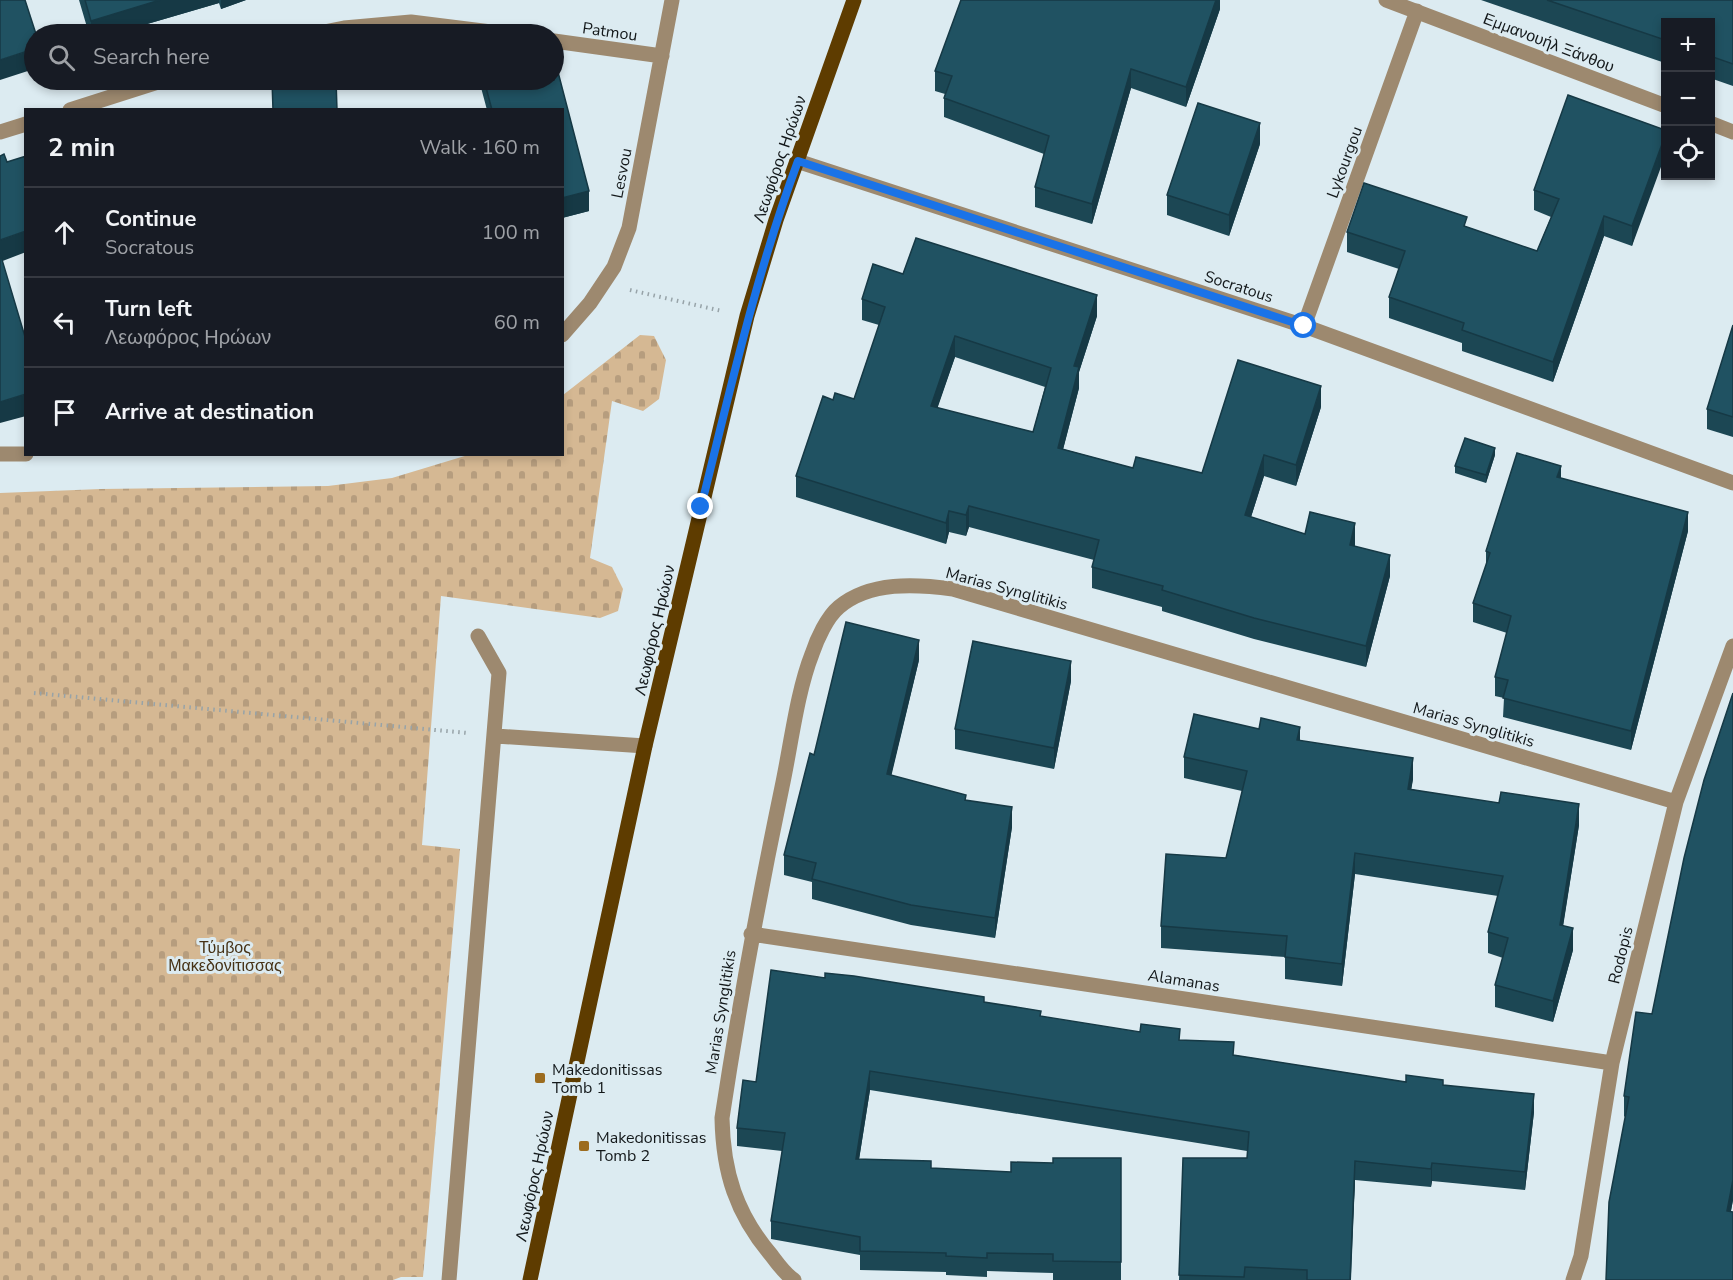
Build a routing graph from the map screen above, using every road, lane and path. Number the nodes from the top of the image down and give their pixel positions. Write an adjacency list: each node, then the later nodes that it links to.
1 (672, 0): 8 (street, Lesvou)
2 (854, 0): 16 (main road, Λεωφόρος Ηρώων)
3 (1386, 0): 4 (street, Εμμανουήλ Ξάνθου)
4 (1417, 11): 10 (street, Εμμανουήλ Ξάνθου); 19 (street, Lykourgou)
5 (389, 24): 6 (street)
6 (427, 24)
7 (564, 42): 8 (street, Patmou)
8 (662, 57): 17 (street, Lesvou)
9 (133, 90): 11 (street)
10 (1661, 104)
11 (76, 108)
12 (24, 125): 14 (street)
13 (1715, 125): 15 (street)
14 (0, 132)
15 (1733, 132)
16 (798, 161): 18 (main road, Λεωφόρος Ηρώων); 19 (street, Socratous)
17 (603, 284): 18 (path); 20 (street, Lesvou)
18 (747, 316): 28 (main road, Λεωφόρος Ηρώων)
19 (1304, 326): 23 (street, Socratous)
20 (564, 333)
21 (0, 454): 22 (street)
22 (24, 454)
23 (1733, 483)
24 (478, 636): 27 (street)
25 (1733, 646): 29 (street, Rodopis)
26 (34, 693): 27 (path)
27 (496, 736): 28 (street); 32 (street)
28 (645, 746): 33 (main road, Λεωφόρος Ηρώων)
29 (1676, 802): 30 (street, Marias Synglitikis); 31 (street, Rodopis)
30 (751, 933): 31 (street, Alamanas); 34 (street, Marias Synglitikis)
31 (1612, 1063): 35 (street, Rodopis)
32 (449, 1280)
33 (530, 1280)
34 (794, 1280)
35 (1573, 1280)

